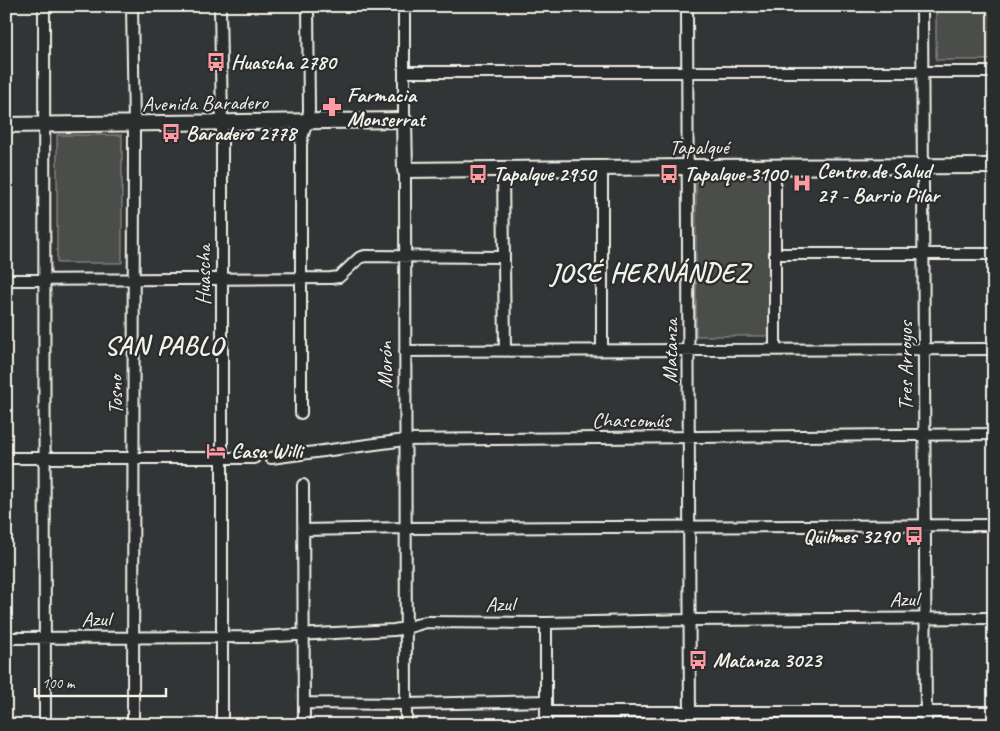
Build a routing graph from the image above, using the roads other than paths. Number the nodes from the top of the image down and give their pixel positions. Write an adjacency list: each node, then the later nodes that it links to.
1 (44, 6): 17 (street)
2 (132, 6): 15 (street, Tosno)
3 (220, 6): 14 (street, Huascha)
4 (308, 6): 13 (street)
5 (404, 6): 8 (street, Morón)
6 (687, 6): 9 (street, Matanza)
7 (922, 6): 10 (street, Tres Arroyos)
8 (404, 72): 9 (street); 12 (street, Morón)
9 (688, 72): 10 (street); 20 (street, Matanza)
10 (922, 72): 11 (street); 18 (street, Tres Arroyos)
11 (994, 72)
12 (404, 120): 13 (main road, Avenida Baradero); 24 (main road, Morón)
13 (308, 121): 14 (main road, Avenida Baradero); 32 (street)
14 (222, 122): 15 (main road, Avenida Baradero); 31 (street, Huascha)
15 (134, 124): 17 (main road, Avenida Baradero); 30 (street, Tosno)
16 (6, 125): 17 (main road, Avenida Baradero)
17 (44, 125): 34 (street)
18 (923, 166): 19 (main road, Tapalqué); 21 (main road, Tapalqué); 27 (street, Tres Arroyos)
19 (994, 166)
20 (688, 167): 21 (main road, Tapalqué); 22 (main road, Tapalqué); 38 (street, Matanza)
21 (776, 167): 25 (street)
22 (602, 168): 23 (main road, Tapalqué); 37 (street)
23 (503, 169): 24 (main road, Tapalqué); 29 (street)
24 (405, 170): 28 (street, Morón)
25 (776, 254): 27 (street); 39 (street)
26 (994, 254): 27 (street)
27 (923, 255): 35 (street, Tres Arroyos)
28 (404, 256): 29 (street); 32 (street); 40 (street, Morón)
29 (504, 257): 41 (street)
30 (134, 279): 31 (street); 34 (street); 49 (street, Tosno)
31 (222, 279): 32 (street); 50 (street, Huascha)
32 (300, 279): 42 (street)
33 (6, 280): 34 (street)
34 (44, 280): 48 (street)
35 (924, 349): 36 (street); 39 (street); 44 (street, Tres Arroyos)
36 (994, 349)
37 (602, 350): 38 (street); 41 (street)
38 (689, 350): 39 (street); 45 (street, Matanza)
39 (776, 350)
40 (405, 351): 41 (street); 46 (street, Morón)
41 (505, 351)
42 (300, 413)
43 (994, 434): 44 (street, Chascomús)
44 (925, 435): 45 (street, Chascomús); 54 (street, Tres Arroyos)
45 (689, 438): 46 (street, Chascomús); 56 (street, Matanza)
46 (405, 440): 52 (street, Chascomús); 57 (street, Morón)
47 (6, 458): 48 (street)
48 (45, 458): 49 (street); 68 (street)
49 (134, 458): 50 (street); 65 (street, Tosno)
50 (222, 458): 51 (street); 66 (street, Huascha)
51 (254, 458)
52 (271, 458)
53 (302, 485): 58 (street)
54 (925, 524): 55 (street); 56 (street); 59 (street, Tres Arroyos)
55 (994, 525)
56 (689, 526): 57 (street); 61 (street, Matanza)
57 (406, 528): 58 (street); 63 (street, Morón)
58 (303, 530): 64 (street)
59 (925, 618): 60 (street, Azul); 61 (street, Azul); 73 (street, Tres Arroyos)
60 (994, 618)
61 (689, 620): 62 (street, Azul); 75 (street, Matanza)
62 (546, 623): 63 (street, Azul); 69 (street)
63 (406, 628): 64 (street, Azul); 71 (street, Morón)
64 (304, 634): 66 (street, Azul); 70 (street)
65 (133, 637): 66 (street, Azul); 68 (street, Azul); 77 (street, Tosno)
66 (222, 637): 78 (street, Huascha)
67 (6, 638): 68 (street, Azul)
68 (45, 638): 76 (street)
69 (546, 700): 71 (street); 72 (street)
70 (304, 704): 71 (street); 79 (street)
71 (406, 704): 80 (street, Morón)
72 (546, 712): 75 (street); 81 (street)
73 (926, 712): 74 (street); 75 (street); 83 (street, Tres Arroyos)
74 (994, 712)
75 (690, 713): 82 (street, Matanza)
76 (45, 725)
77 (133, 725)
78 (222, 725)
79 (304, 725)
80 (406, 725)
81 (546, 725)
82 (690, 725)
83 (926, 725)

